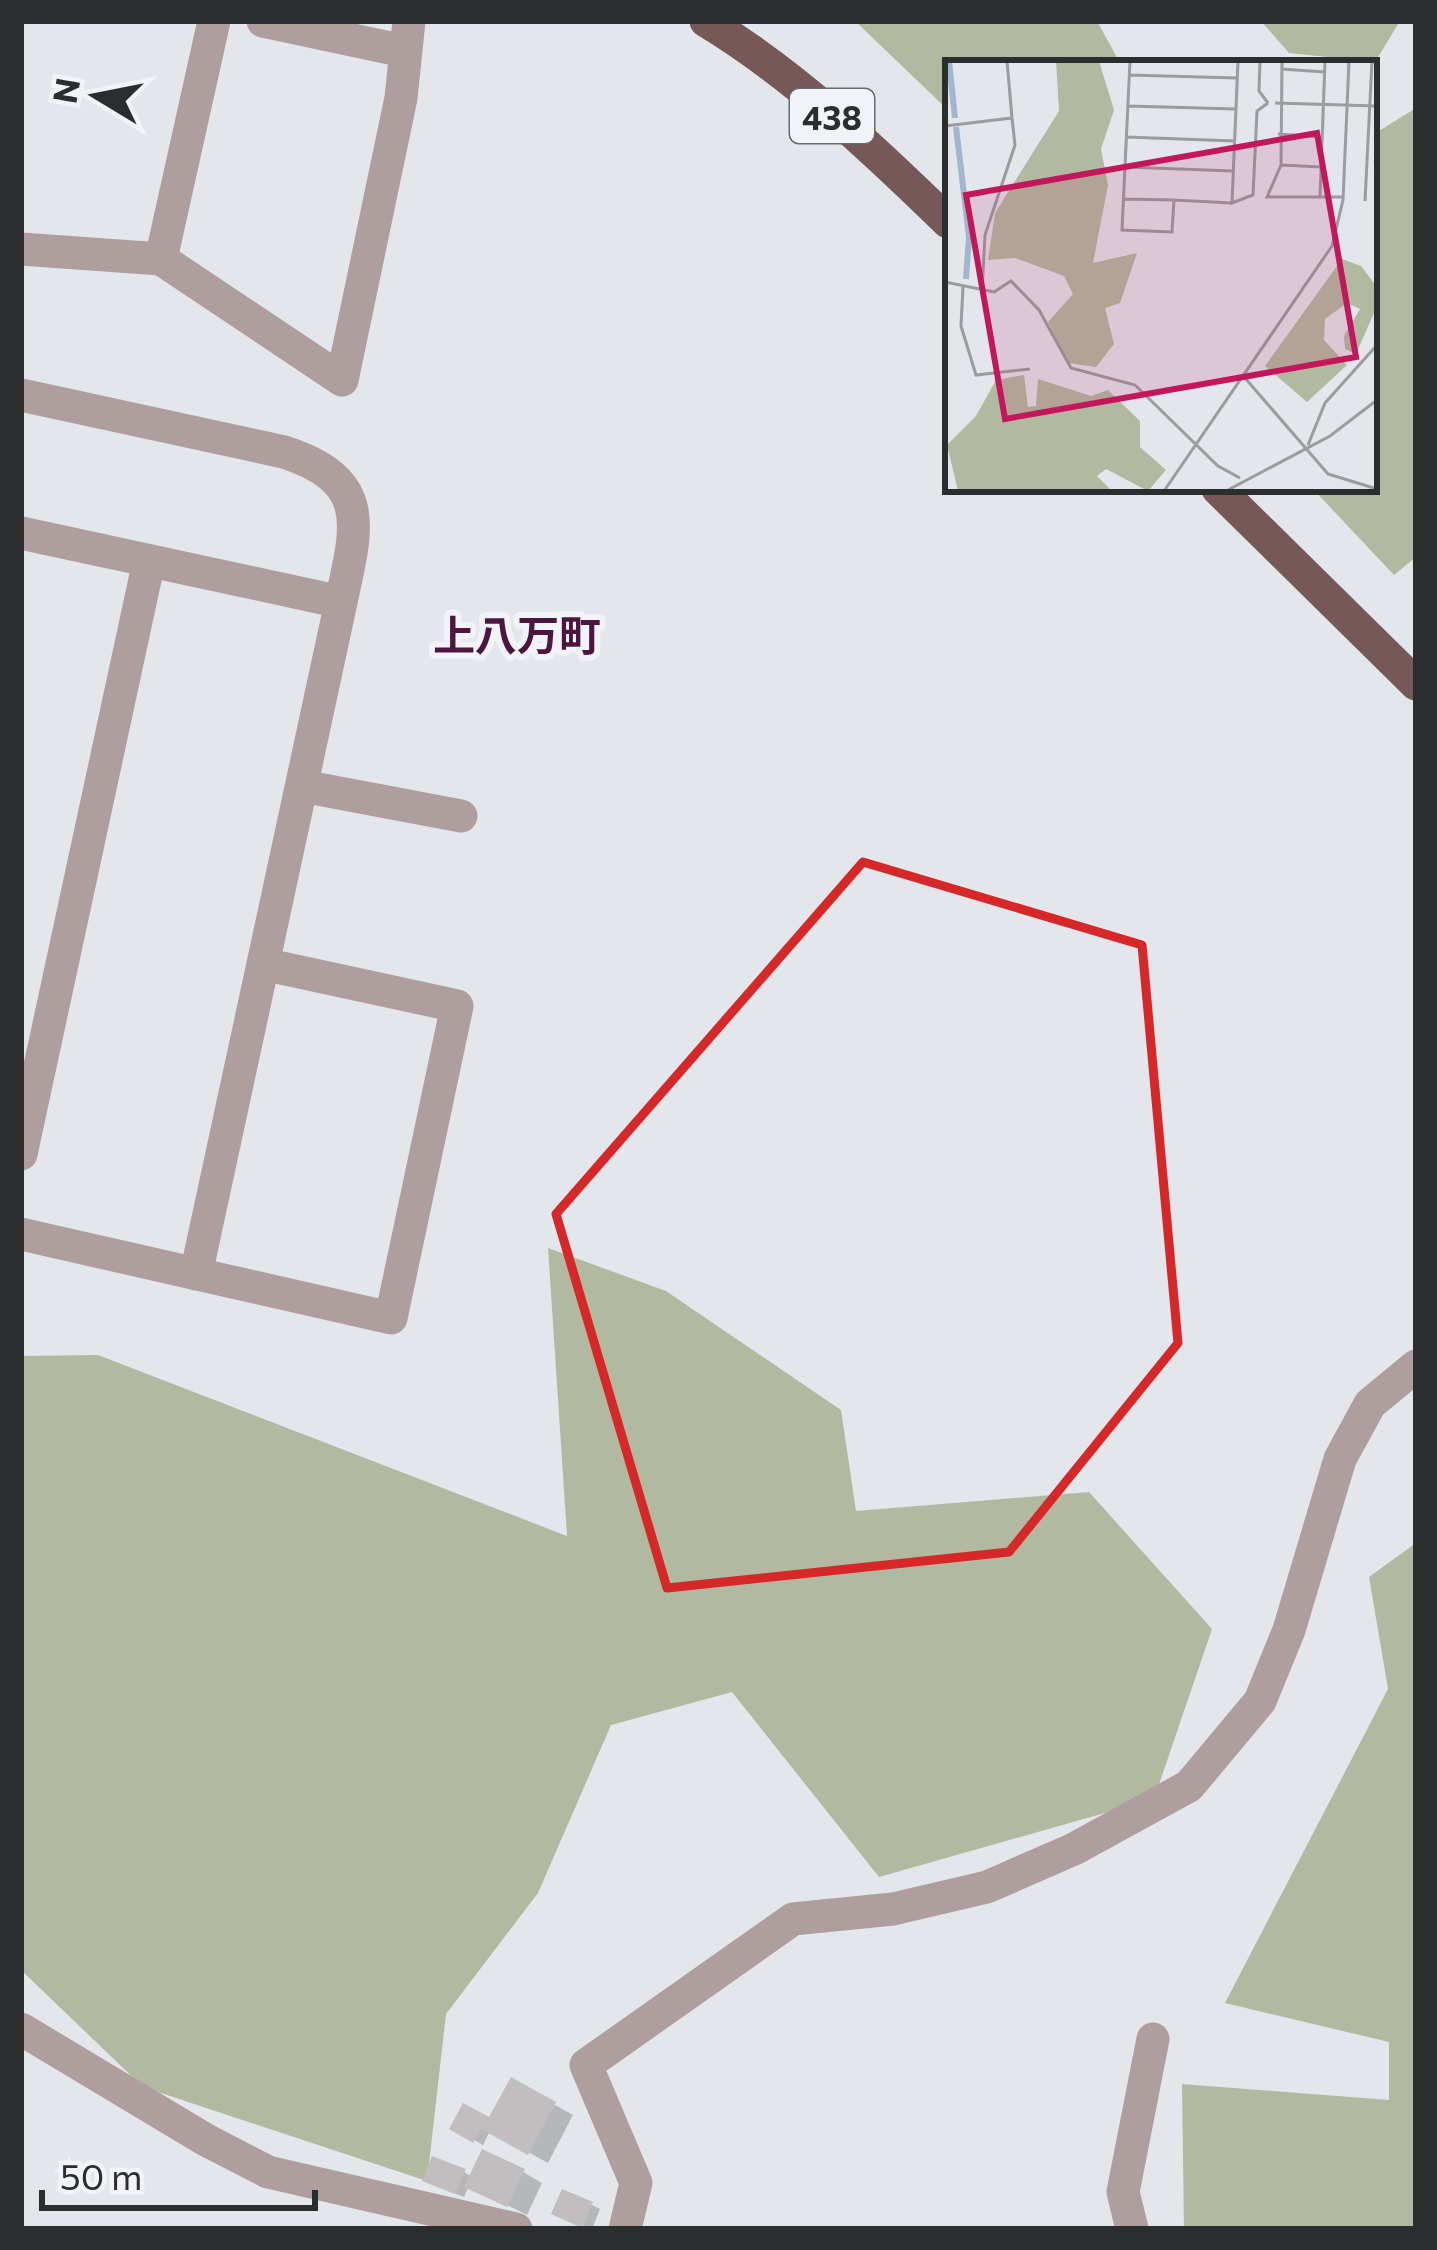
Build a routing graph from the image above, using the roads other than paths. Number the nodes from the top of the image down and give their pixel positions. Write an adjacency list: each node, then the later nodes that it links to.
1 (214, 21): 7 (street)
2 (263, 21): 4 (street)
3 (706, 21): 5 (highway, 438)
4 (407, 36): 7 (street)
5 (945, 219)
6 (21, 249): 7 (street)
7 (160, 259)
8 (21, 395): 12 (street)
9 (1221, 492): 13 (highway)
10 (21, 533): 11 (street)
11 (148, 561): 12 (street); 17 (street)
12 (341, 602): 14 (street)
13 (1416, 684)
14 (302, 786): 15 (street); 16 (street)
15 (461, 816)
16 (263, 964): 19 (street); 19 (street)
17 (21, 1154)
18 (21, 1234): 19 (street)
19 (196, 1274)
20 (1416, 1366): 24 (street)
21 (21, 2029): 23 (street)
22 (1153, 2039): 25 (street)
23 (516, 2229)
24 (625, 2229)
25 (1132, 2229)

